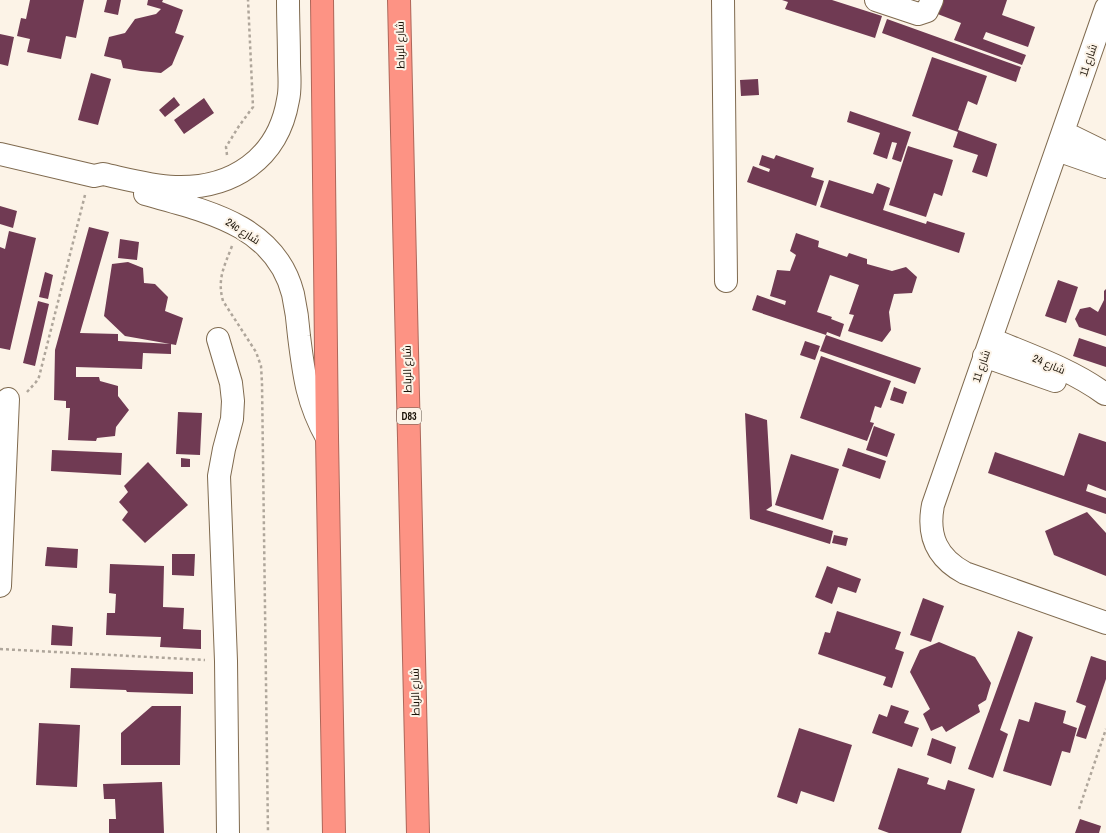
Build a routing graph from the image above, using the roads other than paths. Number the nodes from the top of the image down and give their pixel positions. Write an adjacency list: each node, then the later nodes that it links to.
1 (288, 0): 12 (street, 24c شارع)
2 (322, 0): 18 (highway)
3 (399, 0): 24 (highway, شارع الرباط / D83)
4 (723, 0): 13 (street)
5 (876, 0): 6 (street)
6 (932, 0)
7 (1106, 8): 8 (street, شارع 11)
8 (1060, 141): 9 (street); 11 (street); 15 (street, شارع 11)
9 (1106, 152)
10 (0, 154): 12 (street, 24c شارع)
11 (1106, 167)
12 (92, 176): 18 (street, 24c شارع)
13 (726, 281)
14 (218, 339): 22 (street)
15 (988, 348): 16 (street, شارع 24); 21 (street, شارع 11)
16 (1106, 394)
17 (8, 404): 19 (street)
18 (327, 438): 23 (highway)
19 (1, 552): 20 (street)
20 (0, 586)
21 (1106, 623)
22 (228, 833)
23 (334, 833)
24 (418, 833)

